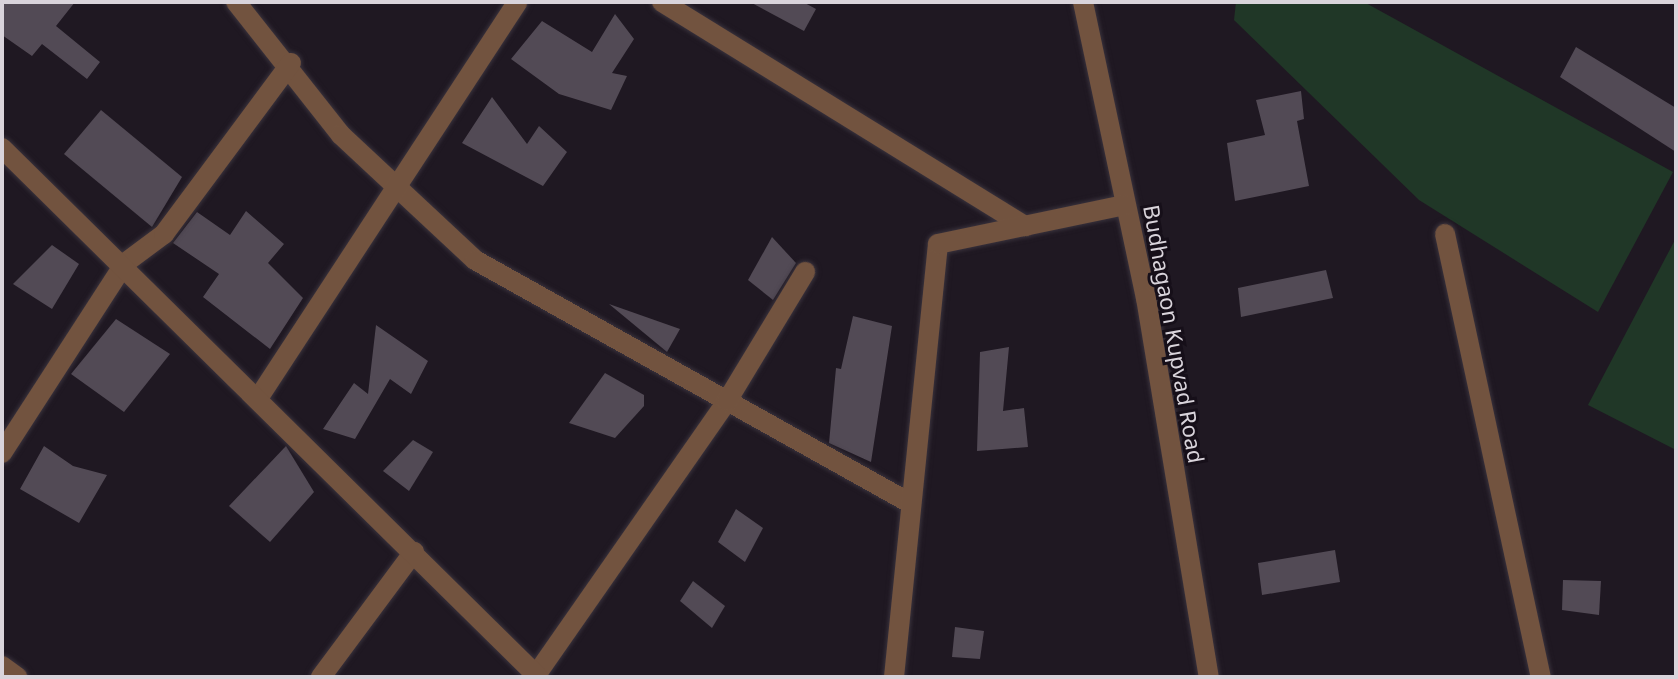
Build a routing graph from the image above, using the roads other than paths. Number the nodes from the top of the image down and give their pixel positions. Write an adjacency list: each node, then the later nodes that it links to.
1 (236, 2): 5 (street)
2 (517, 2): 7 (street)
3 (662, 2): 9 (street)
4 (1083, 2): 8 (street, Budhagaon Kupvad Road)
5 (291, 63): 7 (street); 11 (street)
6 (2, 148): 11 (street)
7 (396, 187): 13 (street); 14 (street)
8 (1125, 205): 9 (street); 23 (street, Budhagaon Kupvad Road)
9 (1025, 226): 16 (street)
10 (1445, 234): 24 (street)
11 (125, 263): 13 (street); 15 (street)
12 (805, 272): 14 (street)
13 (259, 397): 17 (street)
14 (727, 401): 16 (street); 19 (street)
15 (2, 453)
16 (907, 501): 22 (street)
17 (414, 552): 19 (street); 21 (street)
18 (2, 666): 20 (street)
19 (537, 676)
20 (17, 677)
21 (321, 677)
22 (894, 677)
23 (1209, 677)
24 (1541, 677)

